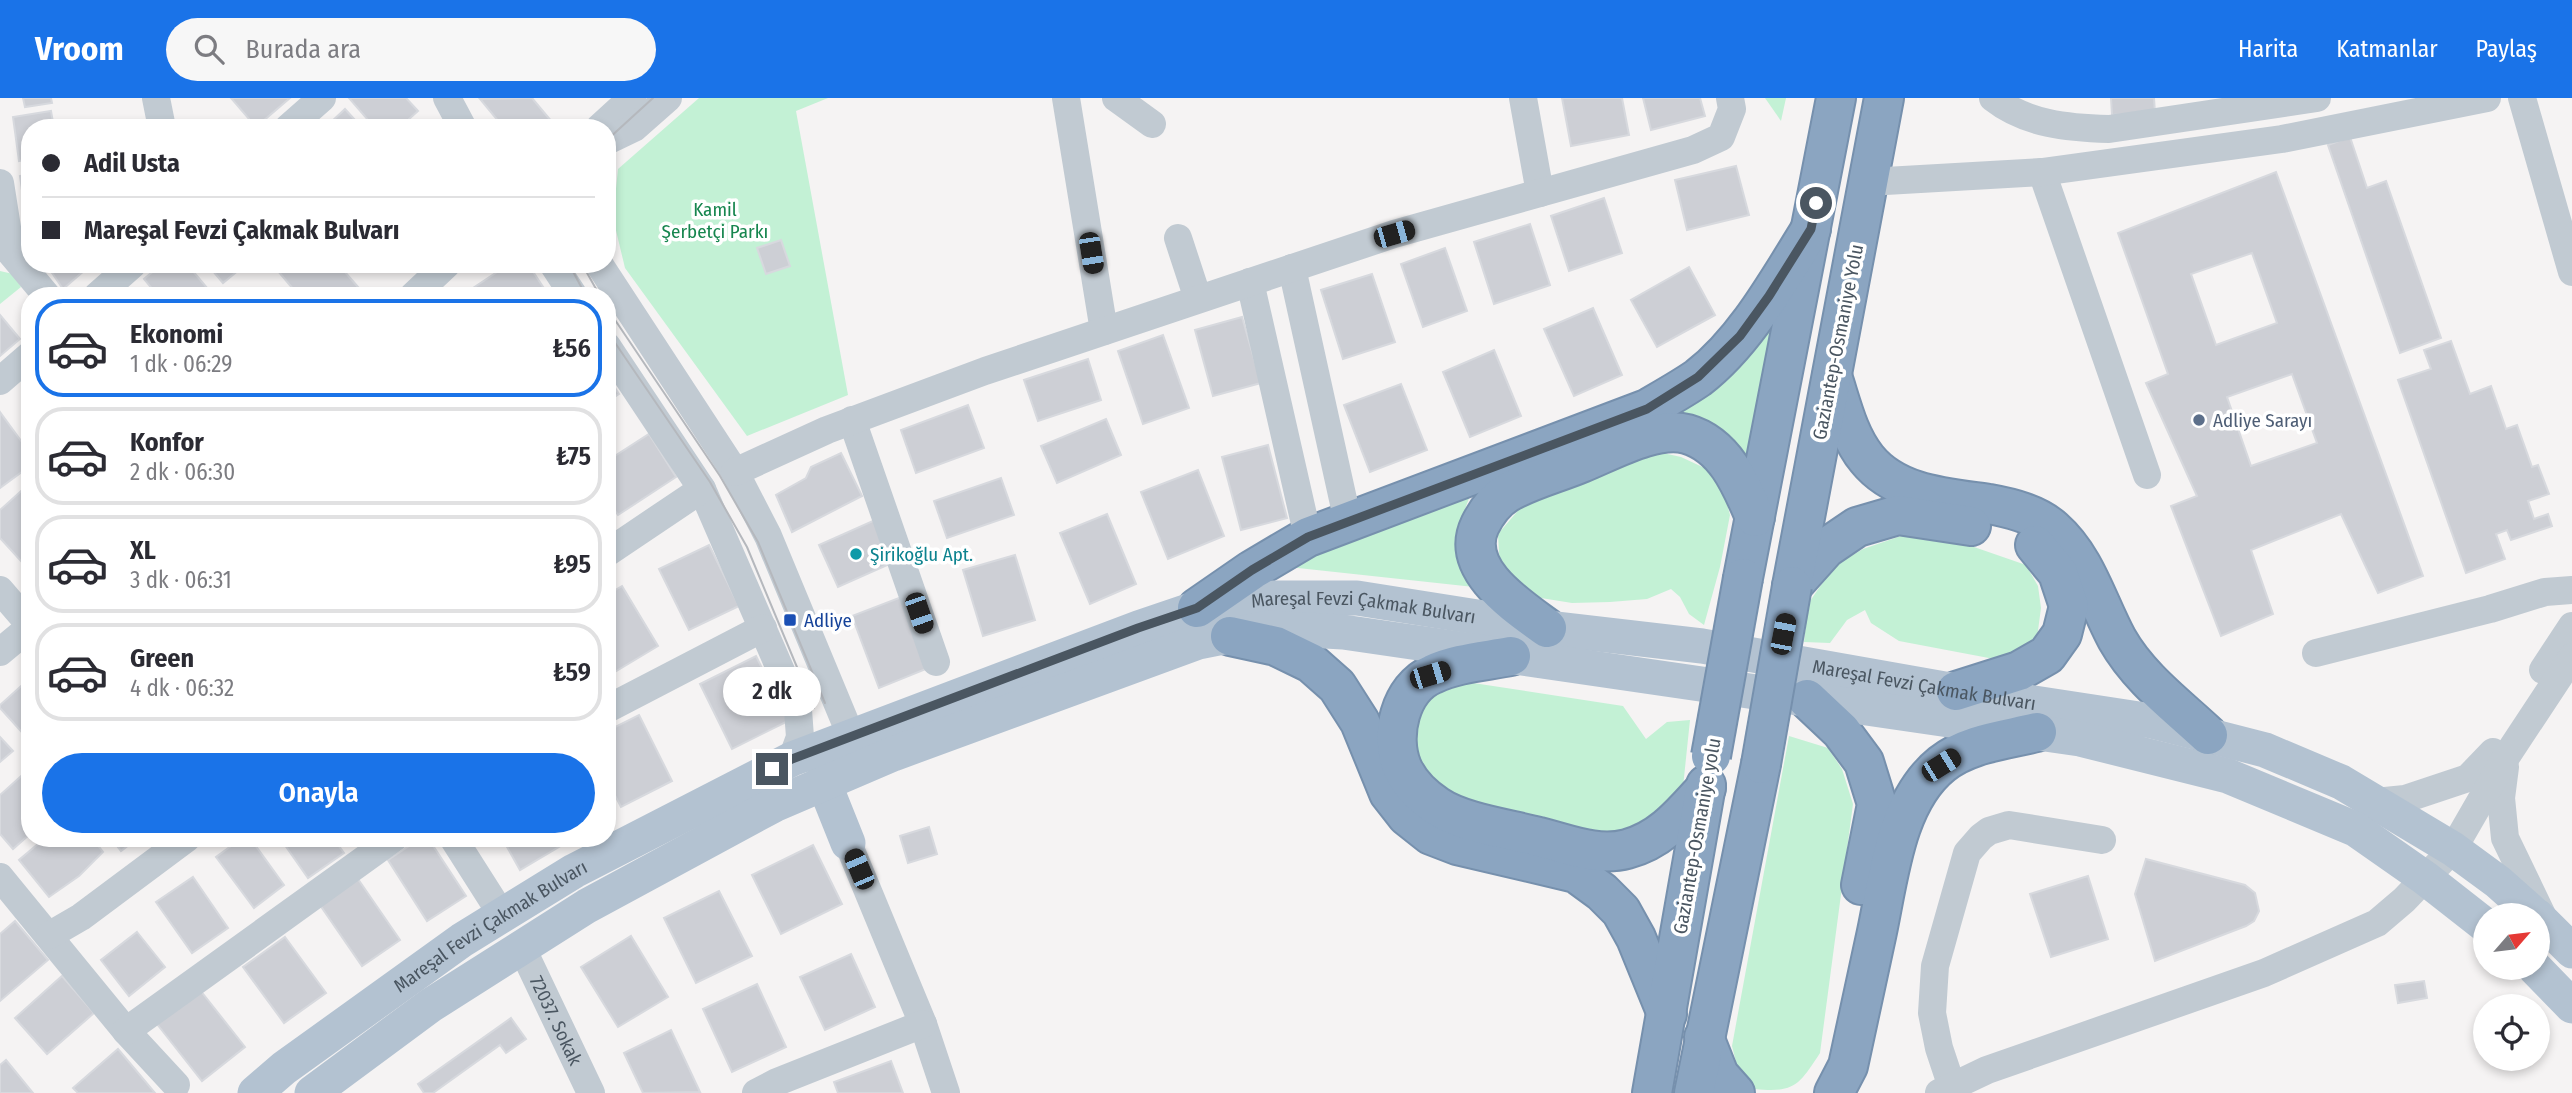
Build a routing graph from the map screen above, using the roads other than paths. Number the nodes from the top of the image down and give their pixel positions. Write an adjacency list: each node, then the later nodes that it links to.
1 (156, 98): 16 (street)
2 (322, 98): 17 (street)
3 (447, 98): 18 (street)
4 (632, 98): 19 (street)
5 (668, 98): 21 (street)
6 (1066, 98): 41 (street)
7 (1116, 98): 20 (street)
8 (1523, 98): 25 (street)
9 (1730, 98): 25 (street)
10 (1836, 98): 26 (highway)
11 (1884, 98): 23 (highway, Gaziantep-Osmaniye Yolu)
12 (1993, 98): 13 (street)
13 (2317, 98)
14 (2487, 98): 22 (street)
15 (2522, 98): 31 (street)
16 (160, 119)
17 (298, 119)
18 (458, 119)
19 (609, 119)
20 (1152, 124)
21 (616, 137)
22 (2042, 172): 23 (street); 48 (street)
23 (1868, 182): 44 (highway, Gaziantep-Osmaniye Yolu)
24 (0, 183): 28 (street)
25 (1540, 193): 29 (street)
26 (1811, 229): 50 (highway); 51 (highway)
27 (1178, 239): 40 (street)
28 (5, 254): 30 (street)
29 (1292, 268): 35 (street); 51 (street)
30 (21, 270)
31 (2572, 272)
32 (24, 273): 36 (street)
33 (123, 273): 37 (street)
34 (437, 273): 38 (street)
35 (1250, 282): 40 (street); 52 (street)
36 (38, 287)
37 (107, 287)
38 (423, 287)
39 (616, 290): 47 (street)
40 (1198, 299): 41 (street)
41 (1104, 331): 46 (street)
42 (616, 360): 49 (street)
43 (21, 363): 45 (street)
44 (1832, 376): 54 (highway, Gaziantep-Osmaniye Yolu); 73 (highway)
45 (0, 381)
46 (852, 421): 47 (street); 68 (street)
47 (735, 472): 74 (street)
48 (2147, 475)
49 (702, 489): 53 (street); 60 (street)
50 (1755, 517): 61 (highway); 78 (highway, Gaziantep-Osmaniye yolu, bridge)
51 (1348, 522): 52 (highway)
52 (1308, 537): 57 (highway)
53 (616, 547)
54 (1792, 586): 69 (highway); 102 (highway, bridge)
55 (0, 590): 58 (street)
56 (2572, 590): 65 (street)
57 (1197, 608): 61 (main road, Mareşal Fevzi Çakmak Bulvarı); 74 (main road, Mareşal Fevzi Çakmak Bulvarı)
58 (21, 615)
59 (2572, 626): 76 (street)
60 (763, 628): 71 (street); 77 (street)
61 (1546, 628): 69 (main road, Mareşal Fevzi Çakmak Bulvarı)
62 (21, 634): 64 (street)
63 (1230, 636): 66 (main road, Mareşal Fevzi Çakmak Bulvarı); 75 (main road, Mareşal Fevzi Çakmak Bulvarı); 99 (highway)
64 (0, 652)
65 (2316, 653)
66 (1511, 656): 70 (main road, Mareşal Fevzi Çakmak Bulvarı); 78 (highway)
67 (2572, 657): 76 (street)
68 (936, 662)
69 (1956, 691): 73 (main road, Mareşal Fevzi Çakmak Bulvarı)
70 (1807, 699): 72 (main road, Mareşal Fevzi Çakmak Bulvarı); 113 (highway)
71 (616, 704)
72 (2037, 732): 88 (main road, Mareşal Fevzi Çakmak Bulvarı); 114 (highway)
73 (2208, 736): 80 (main road, Mareşal Fevzi Çakmak Bulvarı)
74 (843, 739): 77 (main road, Mareşal Fevzi Çakmak Bulvarı); 79 (main road)
75 (893, 754): 79 (main road, Mareşal Fevzi Çakmak Bulvarı); 83 (main road)
76 (2500, 754): 80 (street); 82 (street); 90 (street)
77 (792, 759): 91 (main road, Mareşal Fevzi Çakmak Bulvarı)
78 (1709, 772): 99 (highway, Gaziantep-Osmaniye yolu)
79 (824, 783): 83 (main road); 95 (main road, Mareşal Fevzi Çakmak Bulvarı)
80 (2375, 802): 82 (main road, Mareşal Fevzi Çakmak Bulvarı)
81 (2102, 840): 104 (street)
82 (2444, 843): 88 (street); 89 (main road, Mareşal Fevzi Çakmak Bulvarı)
83 (848, 844): 100 (street)
84 (175, 847): 94 (street)
85 (382, 847): 101 (street)
86 (459, 847): 91 (street)
87 (0, 877): 94 (street)
88 (2425, 878): 92 (main road, Mareşal Fevzi Çakmak Bulvarı); 104 (street)
89 (2521, 903)
90 (2533, 903)
91 (502, 915): 105 (main road, Mareşal Fevzi Çakmak Bulvarı)
92 (2473, 916)
93 (2550, 929): 96 (main road, Mareşal Fevzi Çakmak Bulvarı)
94 (50, 935): 101 (street)
95 (522, 948): 106 (main road, Mareşal Fevzi Çakmak Bulvarı); 107 (street, 72037. Sokak)
96 (2572, 951)
97 (2547, 980): 98 (main road)
98 (2572, 1006)
99 (1667, 1014): 110 (highway, Gaziantep-Osmaniye yolu)
100 (923, 1024): 108 (street); 109 (street)
101 (126, 1031): 103 (street)
102 (1704, 1037): 111 (highway); 112 (highway)
103 (176, 1085)
104 (1946, 1090)
105 (255, 1093)
106 (312, 1093)
107 (591, 1093)
108 (756, 1093)
109 (946, 1093)
110 (1652, 1093)
111 (1694, 1093)
112 (1735, 1093)
113 (1806, 1093)
114 (1834, 1093)

